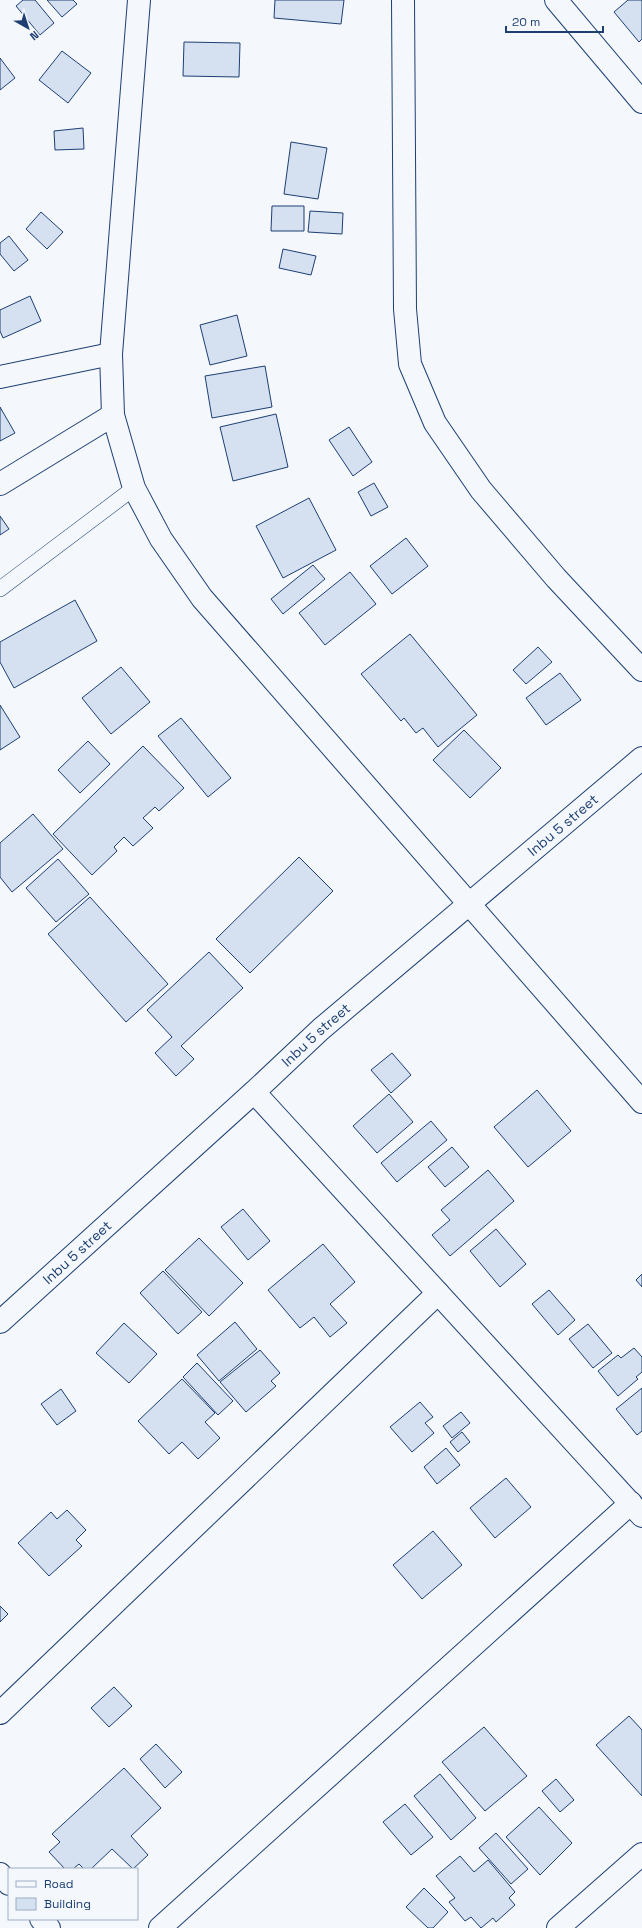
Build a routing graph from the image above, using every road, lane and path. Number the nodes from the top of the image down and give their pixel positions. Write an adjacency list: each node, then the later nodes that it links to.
1 (139, 0): 5 (street)
2 (403, 0): 11 (street)
3 (556, 0): 4 (street)
4 (642, 102)
5 (111, 354): 6 (street); 7 (street)
6 (0, 377)
7 (113, 415): 8 (street); 9 (street)
8 (0, 484)
9 (134, 488): 10 (lane); 13 (street)
10 (0, 589)
11 (642, 670)
12 (642, 758): 13 (street, Inbu 5 street)
13 (470, 904): 14 (street, Inbu 5 street); 15 (street)
14 (254, 1092): 16 (street); 17 (street, Inbu 5 street)
15 (642, 1102)
16 (438, 1293): 18 (street); 19 (street)
17 (0, 1322)
18 (636, 1510): 25 (street)
19 (0, 1714)
20 (642, 1854): 26 (street)
21 (0, 1874): 22 (street)
22 (8, 1883)
23 (42, 1920): 24 (street)
24 (49, 1928)
25 (160, 1928)
26 (558, 1928)

